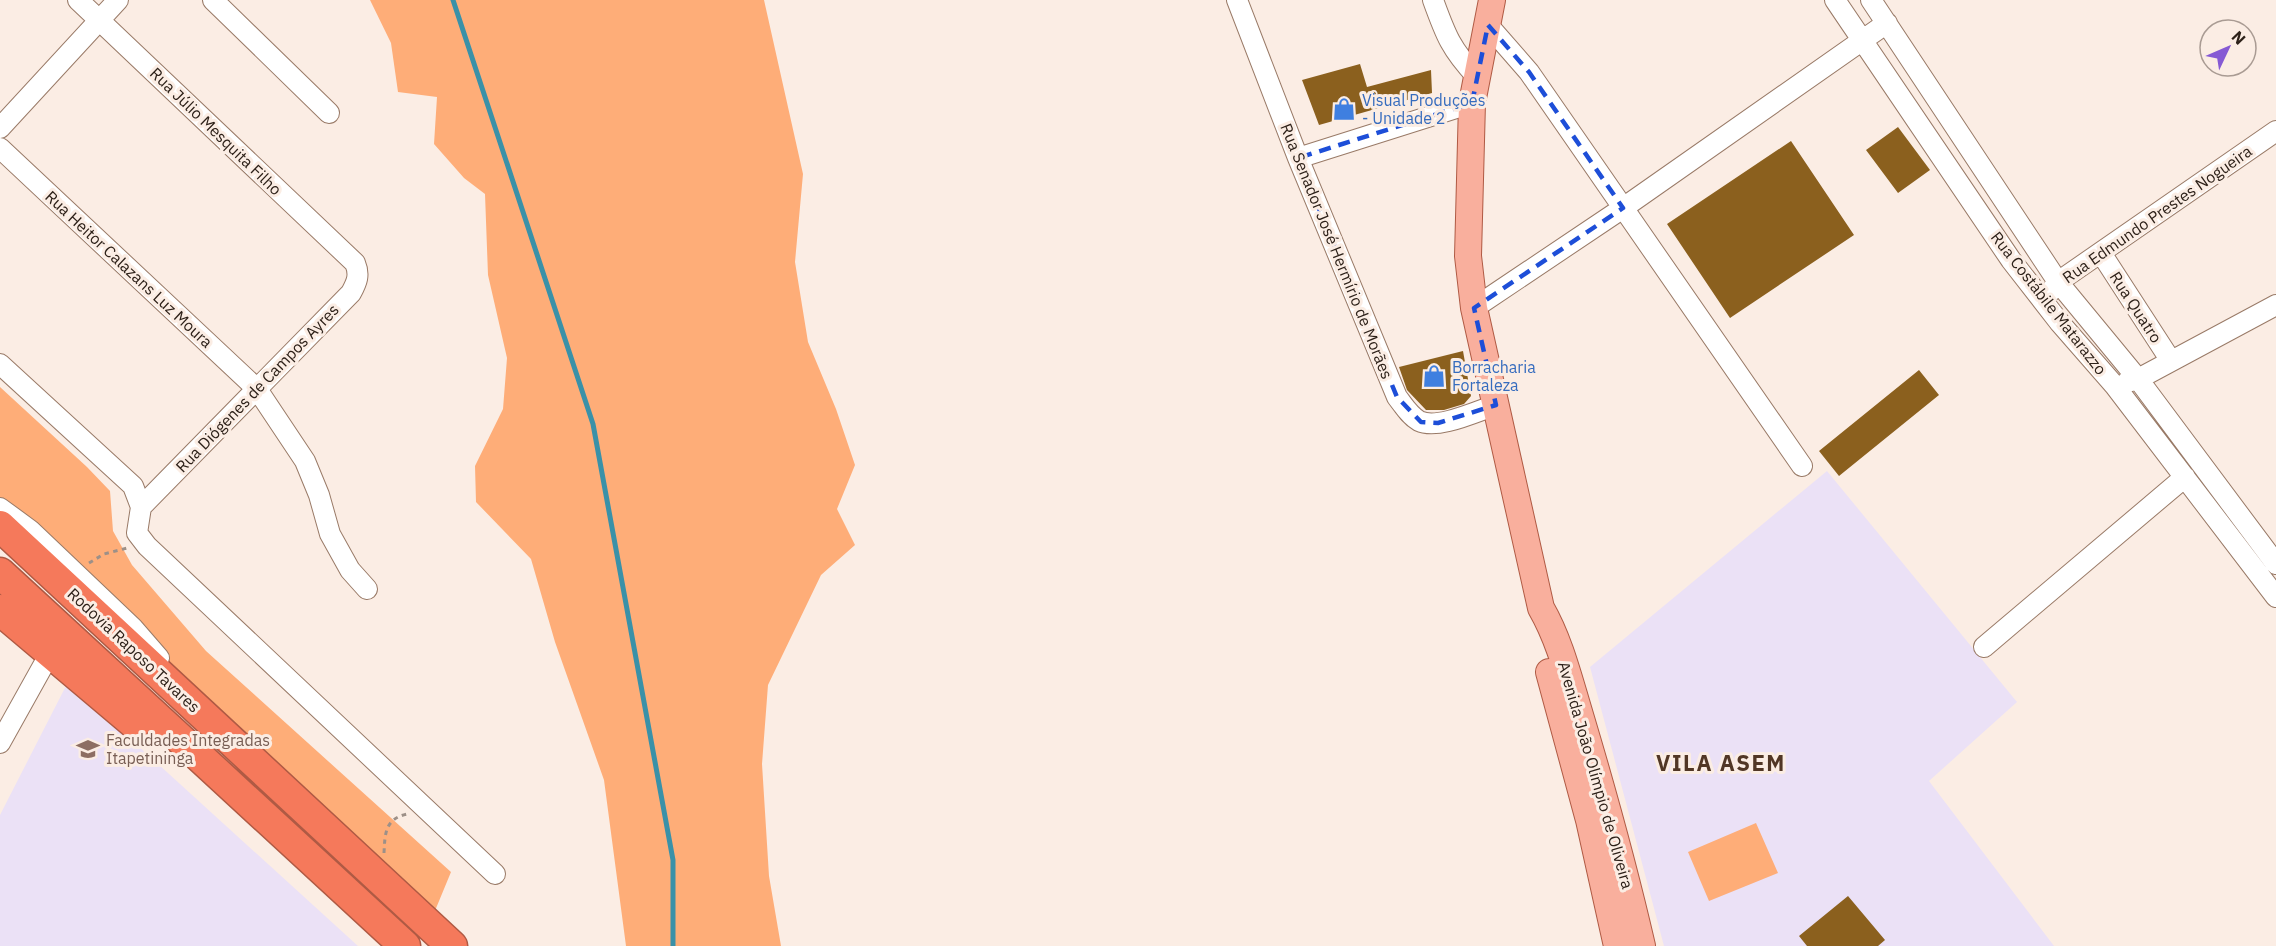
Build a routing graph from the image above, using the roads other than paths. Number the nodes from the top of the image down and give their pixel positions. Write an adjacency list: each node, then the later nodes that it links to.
1 (78, 0): 9 (street, Rua Júlio Mesquita Filho)
2 (118, 0): 9 (street)
3 (213, 0): 15 (street)
4 (1237, 0): 19 (street, Rua Senador José Hermírio de Morães)
5 (1433, 0): 13 (street)
6 (1492, 0): 11 (main road, Avenida João Olímpio de Oliveira)
7 (1834, 0): 12 (street, Rua Costábile Matarazzo)
8 (1871, 0): 10 (street, Rua Costábile Matarazzo)
9 (99, 20): 16 (street); 22 (street, Rua Júlio Mesquita Filho)
10 (1887, 23): 12 (street); 23 (street, Rua Costábile Matarazzo)
11 (1488, 25): 13 (main road, Avenida João Olímpio de Oliveira); 20 (street)
12 (1862, 41): 20 (street); 24 (street, Rua Costábile Matarazzo)
13 (1477, 77): 14 (main road, Avenida João Olímpio de Oliveira)
14 (1472, 103): 19 (street); 26 (main road, Avenida João Olímpio de Oliveira)
15 (329, 113)
16 (0, 128)
17 (2276, 131): 21 (street, Rua Edmundo Prestes Nogueira)
18 (0, 148): 31 (street, Rua Heitor Calazans Luz Moura)
19 (1298, 158): 32 (street, Rua Senador José Hermírio de Morães)
20 (1623, 208): 26 (street); 33 (street)
21 (2101, 253): 23 (street, Rua Edmundo Prestes Nogueira); 27 (street, Rua Quatro)
22 (355, 263): 31 (street, Rua Diógenes de Campos Ayres)
23 (2058, 282): 24 (street, Rua Edmundo Prestes Nogueira); 29 (street, Rua Costábile Matarazzo)
24 (2043, 301): 30 (street, Rua Costábile Matarazzo)
25 (2276, 305): 27 (street)
26 (1474, 308): 32 (main road, Avenida João Olímpio de Oliveira)
27 (2171, 361): 29 (street)
28 (0, 364): 35 (street)
29 (2138, 379): 30 (street); 38 (street, Rua Costábile Matarazzo)
30 (2115, 386): 34 (street, Rua Costábile Matarazzo)
31 (257, 389): 35 (street, Rua Diógenes de Campos Ayres); 40 (street, Rua Heitor Calazans Luz Moura)
32 (1496, 405): 42 (main road, Avenida João Olímpio de Oliveira)
33 (1802, 466)
34 (2184, 477): 41 (street, Rua Costábile Matarazzo); 44 (street)
35 (141, 507): 49 (street)
36 (0, 508): 46 (street)
37 (0, 526): 46 (highway, Rodovia Raposo Tavares)
38 (2276, 564)
39 (0, 573): 48 (highway)
40 (368, 589)
41 (2276, 597)
42 (1541, 608): 52 (main road, Avenida João Olímpio de Oliveira); 53 (main road, Avenida João Olímpio de Oliveira)
43 (0, 610): 48 (highway)
44 (1984, 647)
45 (44, 664): 47 (street)
46 (216, 727): 51 (highway, Rodovia Raposo Tavares)
47 (0, 743)
48 (324, 872): 50 (highway)
49 (495, 874)
50 (405, 946)
51 (452, 946)
52 (1617, 946)
53 (1642, 946)

